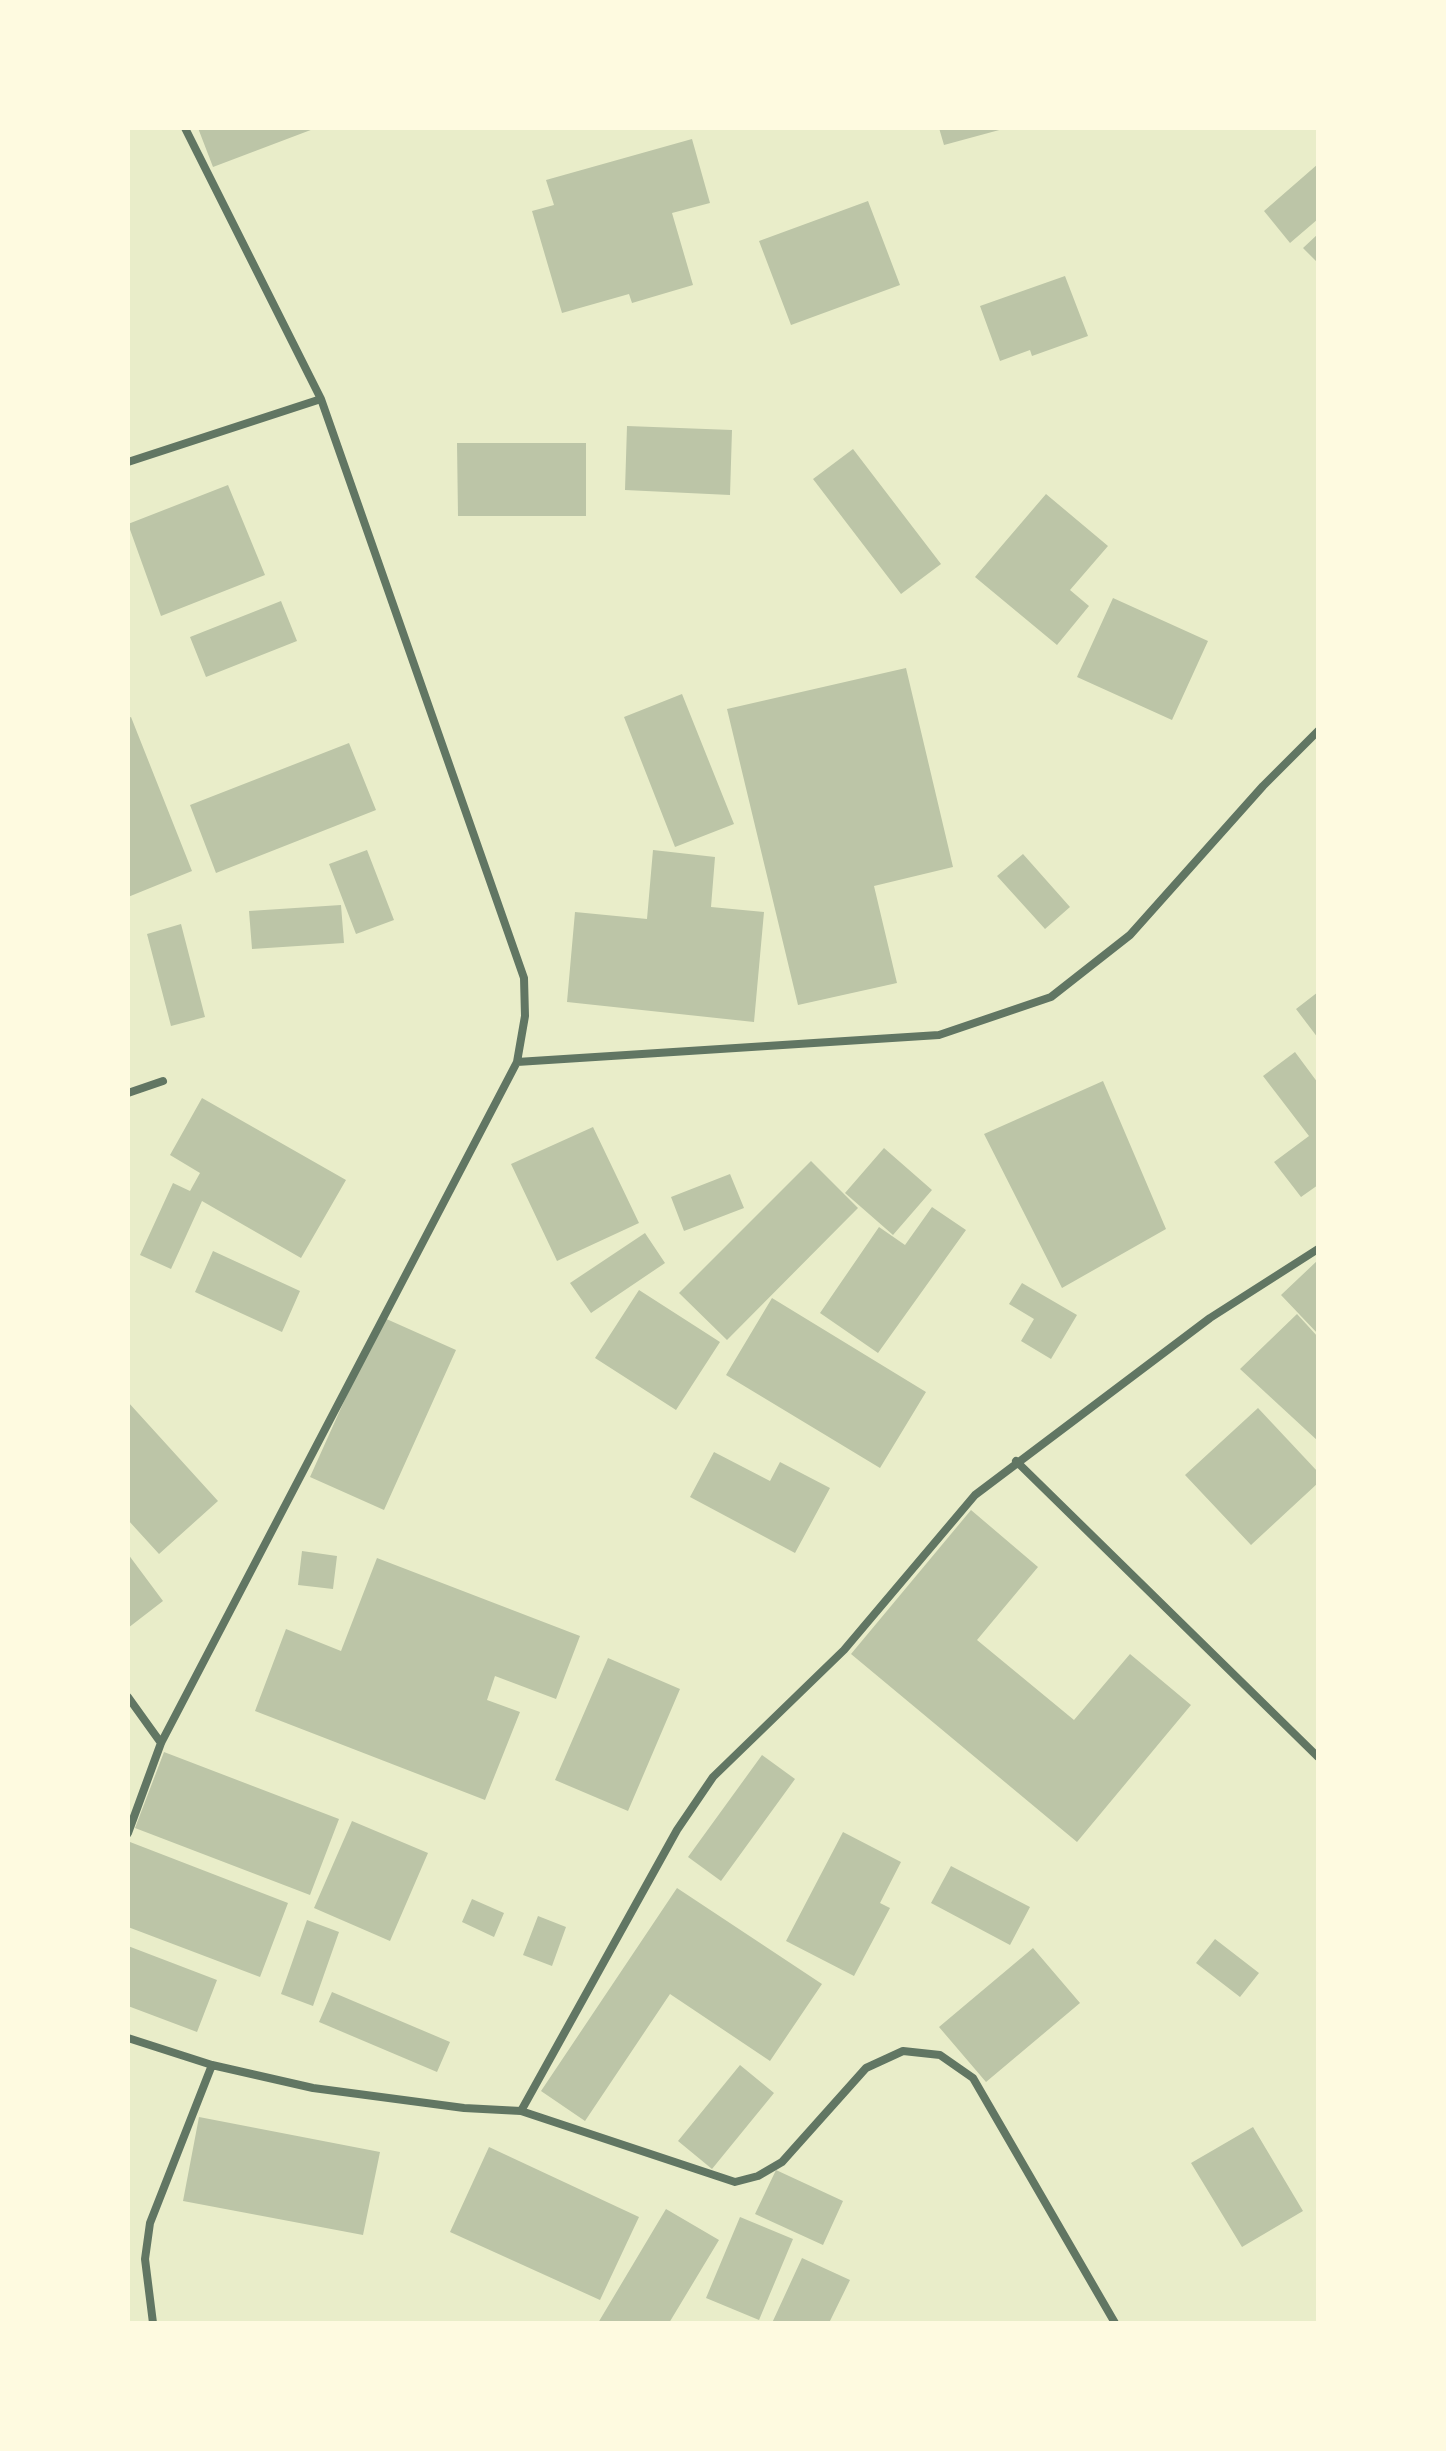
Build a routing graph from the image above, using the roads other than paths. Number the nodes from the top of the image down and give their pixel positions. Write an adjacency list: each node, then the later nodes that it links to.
1 (185, 128): 2 (street)
2 (321, 399): 3 (street); 5 (street)
3 (128, 462)
4 (1318, 731): 5 (street)
5 (517, 1062): 11 (street)
6 (163, 1081): 7 (street)
7 (128, 1093)
8 (1318, 1249): 9 (street)
9 (1016, 1461): 12 (street); 16 (street)
10 (128, 1697): 11 (street)
11 (161, 1743): 13 (street)
12 (1318, 1757)
13 (128, 1833)
14 (128, 2038): 15 (street)
15 (212, 2065): 16 (street); 17 (street)
16 (521, 2111): 18 (street)
17 (153, 2323)
18 (1115, 2323)

